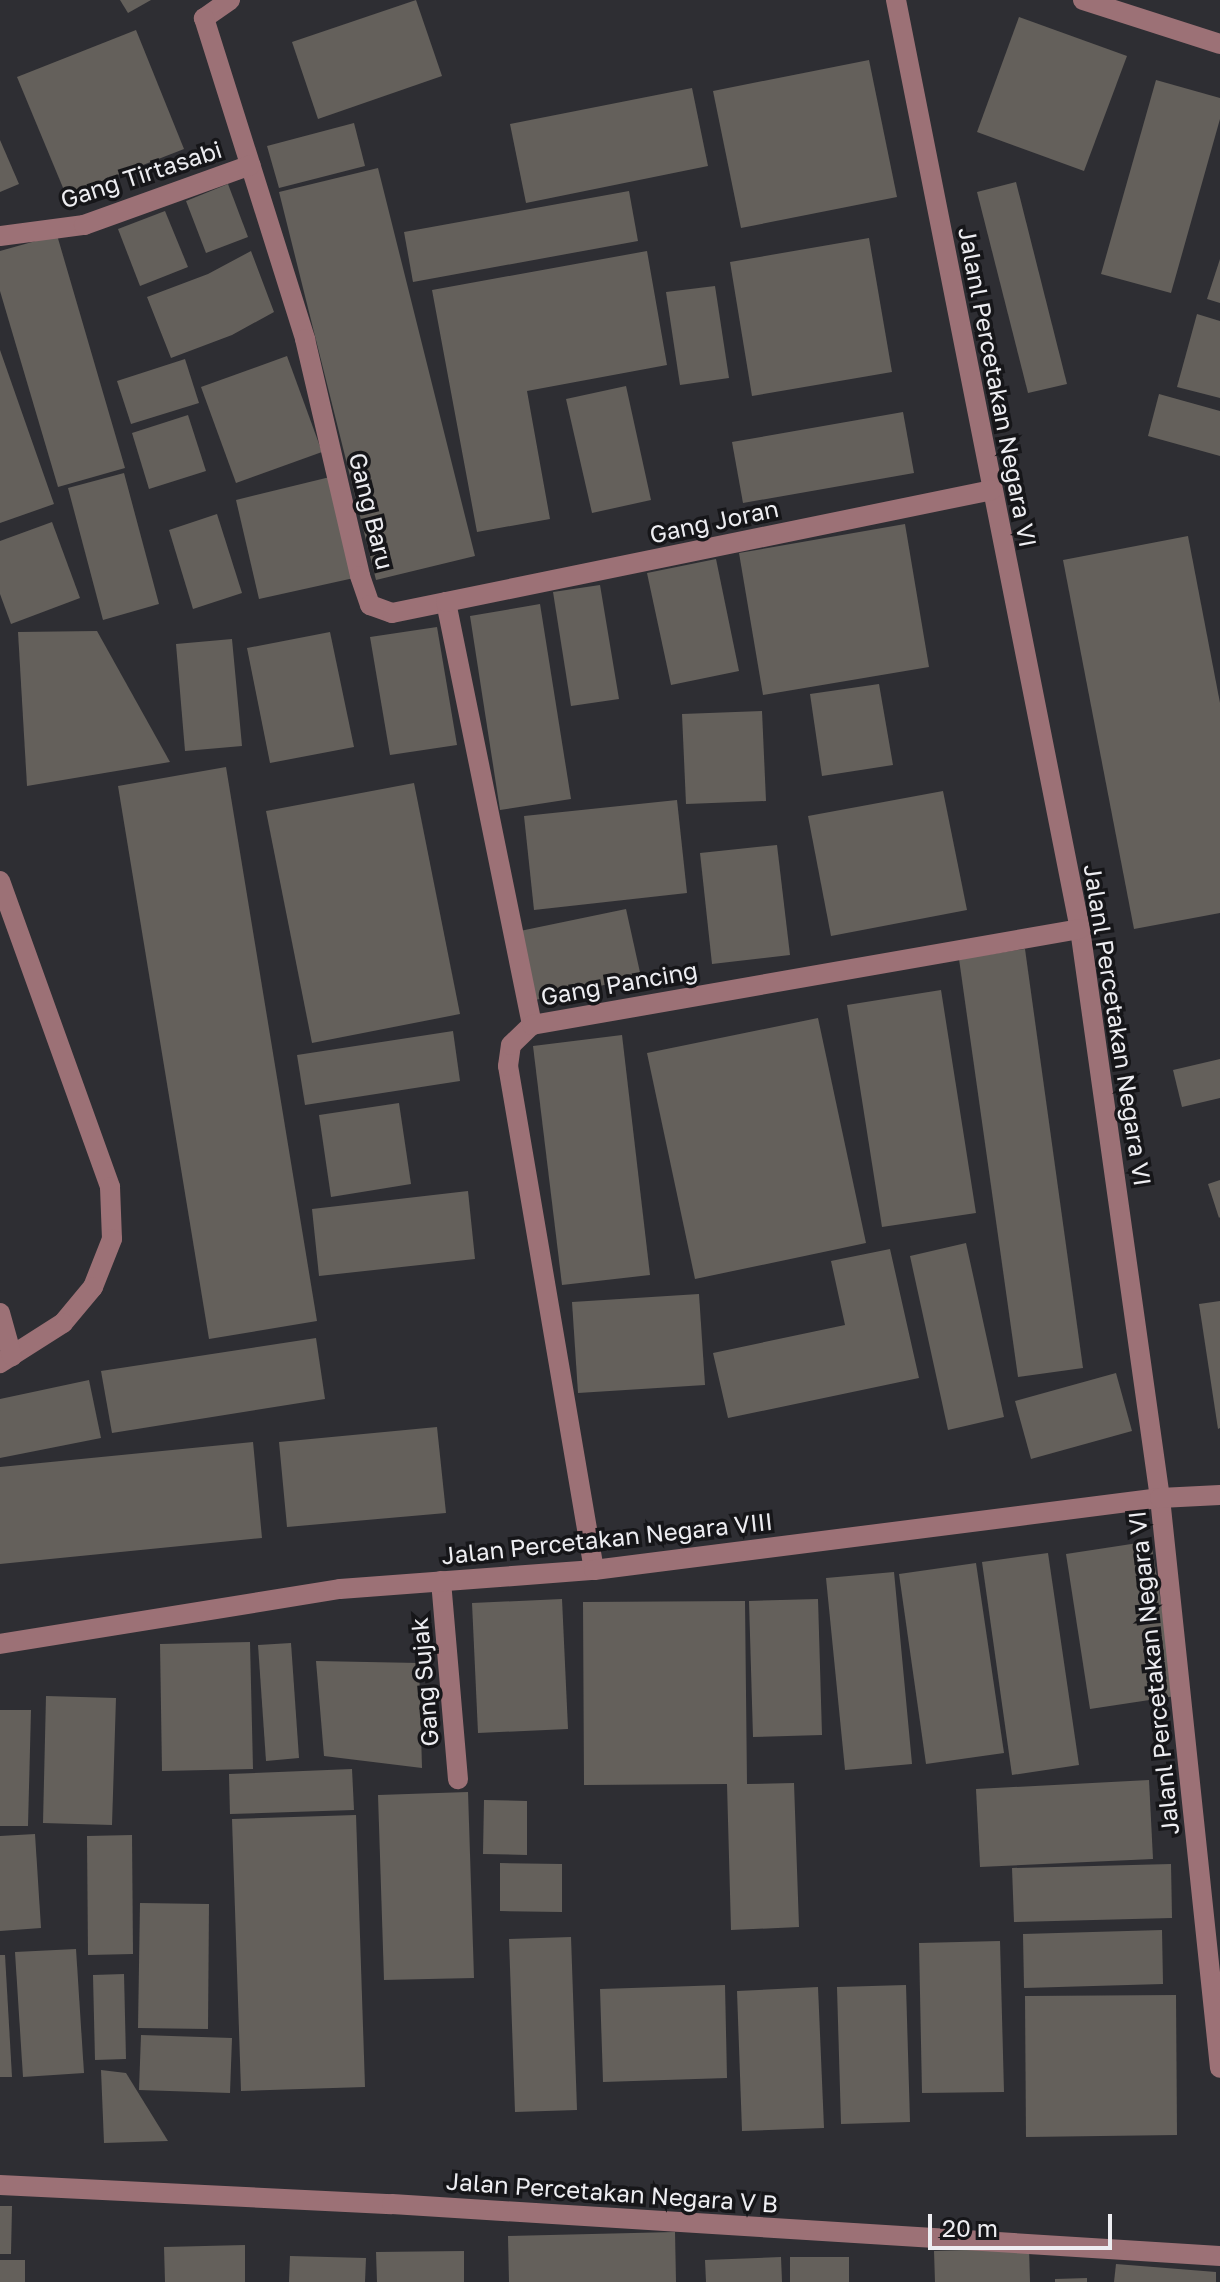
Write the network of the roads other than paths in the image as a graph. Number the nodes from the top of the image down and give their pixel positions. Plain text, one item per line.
1 (230, 0) edge
2 (896, 0) edge
3 (1083, 0) edge
4 (1220, 44) edge
5 (251, 165) junction
6 (0, 236) edge
7 (992, 490) junction
8 (446, 602) junction
9 (0, 881) edge
10 (1080, 929) junction
11 (532, 1025) junction
12 (0, 1313) edge
13 (6, 1360) edge
14 (1220, 1495) edge
15 (1160, 1498) junction
16 (594, 1570) junction
17 (441, 1581) junction
18 (0, 1644) edge
19 (458, 1779) dead end
20 (1220, 2068) edge
21 (0, 2185) edge
22 (1220, 2256) edge

1 - 5 street, Gang Baru
2 - 7 street, Jalanl Percetakan Negara VI
3 - 4 street
5 - 6 street, Gang Tirtasabi
5 - 8 street, Gang Baru
7 - 8 street, Gang Joran
7 - 10 street, Jalanl Percetakan Negara VI
8 - 11 street
9 - 13 street
10 - 11 street, Gang Pancing
10 - 15 street, Jalanl Percetakan Negara VI
11 - 16 street, Gang Pancing
12 - 13 street
14 - 15 street, Jalan Percetakan Negara VIII
15 - 16 street, Jalan Percetakan Negara VIII
15 - 20 street, Jalanl Percetakan Negara VI
16 - 17 street, Jalan Percetakan Negara VIII
17 - 18 street, Jalan Percetakan Negara VIII
17 - 19 street, Gang Sujak
21 - 22 street, Jalan Percetakan Negara V B

